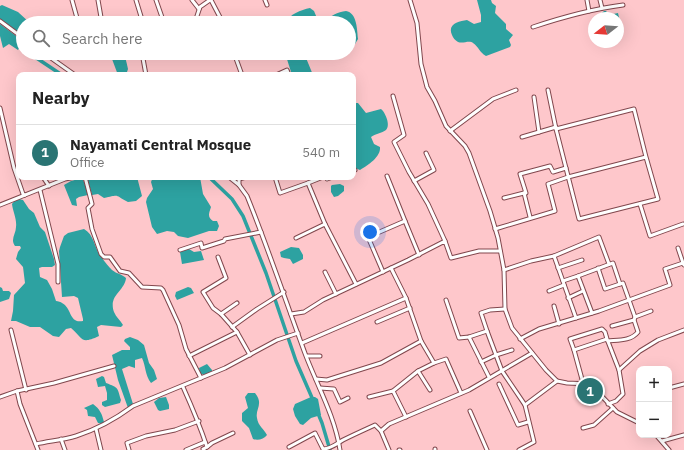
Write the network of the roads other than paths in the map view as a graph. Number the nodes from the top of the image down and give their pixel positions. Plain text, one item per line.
1 (72, 0) edge
2 (98, 0) edge
3 (136, 0) edge
4 (156, 0) edge
5 (192, 0) edge
6 (210, 0) edge
7 (265, 0) edge
8 (410, 0) edge
9 (587, 0) edge
10 (600, 0) edge
11 (267, 5) dead end
12 (623, 5) dead end
13 (602, 8) junction
14 (199, 9) junction
15 (589, 11) junction
16 (76, 16) edge
17 (101, 16) edge
18 (141, 16) edge
19 (162, 16) edge
20 (197, 16) edge
21 (219, 16) edge
22 (0, 22) edge
23 (533, 28) dead end
24 (16, 33) edge
25 (54, 60) edge
26 (143, 60) edge
27 (237, 60) edge
28 (71, 72) edge
29 (145, 72) edge
30 (241, 72) edge
31 (516, 90) dead end
32 (548, 90) dead end
33 (393, 96) dead end
34 (534, 97) dead end
35 (0, 108) edge
36 (556, 128) junction
37 (450, 131) junction
38 (539, 132) junction
39 (522, 137) dead end
40 (426, 153) dead end
41 (646, 157) junction
42 (566, 168) junction
43 (16, 174) edge
44 (387, 176) dead end
45 (568, 177) junction
46 (18, 180) edge
47 (45, 180) edge
48 (63, 180) edge
49 (86, 180) edge
50 (233, 180) edge
51 (239, 180) edge
52 (276, 180) edge
53 (316, 180) edge
54 (414, 181) junction
55 (308, 183) junction
56 (239, 185) junction
57 (49, 186) junction
58 (40, 190) junction
59 (524, 193) junction
60 (25, 195) junction
61 (504, 198) dead end
62 (640, 204) junction
63 (0, 205) edge
64 (530, 218) junction
65 (405, 221) junction
66 (325, 224) junction
67 (683, 224) dead end
68 (495, 229) junction
69 (259, 232) junction
70 (296, 238) dead end
71 (445, 241) junction
72 (678, 248) dead end
73 (180, 250) dead end
74 (500, 250) junction
75 (419, 255) junction
76 (554, 256) junction
77 (218, 257) dead end
78 (582, 260) dead end
79 (609, 264) junction
80 (684, 264) edge
81 (391, 268) junction
82 (558, 268) junction
83 (598, 268) junction
84 (504, 270) junction
85 (325, 272) dead end
86 (383, 272) junction
87 (578, 276) junction
88 (563, 281) junction
89 (58, 282) dead end
90 (356, 284) junction
91 (620, 284) junction
92 (564, 285) junction
93 (549, 290) dead end
94 (583, 292) junction
95 (282, 293) junction
96 (336, 294) junction
97 (406, 298) junction
98 (568, 298) junction
99 (446, 300) dead end
100 (630, 300) junction
101 (237, 303) dead end
102 (554, 306) dead end
103 (410, 308) junction
104 (506, 310) junction
105 (650, 311) dead end
106 (592, 313) junction
107 (221, 314) junction
108 (291, 314) junction
109 (576, 318) junction
110 (634, 318) junction
111 (377, 322) dead end
112 (559, 324) junction
113 (232, 326) junction
114 (612, 326) dead end
115 (11, 330) dead end
116 (684, 330) edge
117 (486, 331) junction
118 (237, 332) junction
119 (298, 333) junction
120 (469, 337) junction
121 (520, 339) junction
122 (607, 340) junction
123 (421, 341) junction
124 (302, 344) junction
125 (512, 350) dead end
126 (574, 350) junction
127 (532, 353) junction
128 (250, 355) junction
129 (496, 355) junction
130 (189, 356) junction
131 (307, 356) junction
132 (320, 356) dead end
133 (481, 362) junction
134 (434, 363) junction
135 (114, 366) dead end
136 (502, 370) junction
137 (619, 370) junction
138 (418, 371) junction
139 (489, 377) junction
140 (201, 378) junction
141 (316, 379) junction
142 (557, 381) junction
143 (583, 383) junction
144 (499, 384) dead end
145 (684, 384) edge
146 (183, 387) junction
147 (672, 387) edge
148 (320, 388) junction
149 (26, 390) junction
150 (430, 390) dead end
151 (17, 391) junction
152 (393, 391) junction
153 (462, 393) junction
154 (0, 397) edge
155 (369, 397) dead end
156 (348, 398) dead end
157 (608, 404) junction
158 (525, 405) junction
159 (613, 408) junction
160 (470, 411) dead end
161 (406, 417) junction
162 (198, 421) junction
163 (528, 422) junction
164 (636, 423) edge
165 (583, 428) dead end
166 (96, 429) junction
167 (381, 431) junction
168 (233, 433) dead end
169 (684, 435) edge
170 (659, 438) edge
171 (61, 439) junction
172 (662, 441) junction
173 (205, 442) junction
174 (339, 443) junction
175 (36, 444) junction
176 (207, 447) junction
177 (289, 447) dead end
178 (38, 450) edge
179 (65, 450) edge
180 (102, 450) edge
181 (129, 450) edge
182 (186, 450) edge
183 (204, 450) edge
184 (323, 450) edge
185 (340, 450) edge
186 (389, 450) edge
187 (487, 450) edge
188 (519, 450) edge
189 (669, 450) edge

1 - 16 street
2 - 17 street
3 - 18 street
4 - 19 street
5 - 14 street
6 - 14 street
6 - 21 street
7 - 11 street
8 - 37 street
9 - 15 street
10 - 13 street
12 - 13 street
13 - 15 street
14 - 20 street
15 - 23 street
22 - 24 street
25 - 28 street
26 - 29 street
27 - 30 street
31 - 37 street
32 - 36 street
33 - 54 street
34 - 38 street
35 - 43 street
36 - 38 street
36 - 41 street
36 - 42 street
37 - 68 street
38 - 39 street
40 - 54 street
41 - 45 street
41 - 62 street
42 - 45 street
42 - 59 street
44 - 65 street
45 - 62 street
45 - 64 street
46 - 60 street
47 - 57 street
48 - 57 street
49 - 130 street
50 - 56 street
51 - 56 street
52 - 55 street
53 - 55 street
54 - 71 street
55 - 66 street
56 - 69 street
57 - 58 street
58 - 60 street
58 - 89 street
59 - 61 street
59 - 64 street
60 - 63 street
62 - 67 street
64 - 68 street
65 - 75 street
65 - 86 street
66 - 70 street
66 - 90 street
68 - 74 street
69 - 73 street
69 - 95 street
71 - 74 street
71 - 75 street
72 - 80 street
74 - 84 street
75 - 81 street
76 - 79 street
76 - 82 street
76 - 84 street
77 - 107 street
78 - 82 street
79 - 83 street
79 - 91 street
80 - 100 street
81 - 86 street
81 - 97 street
82 - 88 street
83 - 87 street
83 - 91 street
84 - 104 street
85 - 96 street
86 - 90 street
87 - 88 street
87 - 94 street
88 - 92 street
90 - 96 street
91 - 100 street
92 - 93 street
92 - 98 street
94 - 98 street
94 - 106 street
95 - 108 street
95 - 113 street
96 - 108 street
97 - 103 street
97 - 124 street
98 - 109 street
99 - 120 street
100 - 106 street
100 - 110 street
101 - 107 street
102 - 112 street
103 - 111 street
103 - 123 street
104 - 117 street
104 - 121 street
105 - 110 street
106 - 109 street
107 - 113 street
108 - 119 street
109 - 112 street
110 - 114 street
110 - 122 street
112 - 121 street
113 - 118 street
115 - 149 street
116 - 137 street
117 - 120 street
117 - 129 street
118 - 128 street
118 - 130 street
119 - 124 street
119 - 128 street
120 - 133 street
121 - 127 street
122 - 126 street
122 - 126 street
122 - 137 street
123 - 134 street
123 - 141 street
124 - 131 street
125 - 129 street
126 - 143 street
127 - 136 street
127 - 142 street
128 - 140 street
129 - 133 street
129 - 136 street
130 - 140 street
131 - 132 street
131 - 141 street
133 - 139 street
134 - 138 street
134 - 153 street
135 - 149 street
136 - 139 street
136 - 158 street
137 - 157 street
138 - 150 street
138 - 152 street
139 - 153 street
140 - 146 street
141 - 148 street
142 - 143 street
142 - 158 street
143 - 157 street
144 - 163 street
145 - 147 street
146 - 162 street
146 - 166 street
148 - 156 street
148 - 174 street
149 - 151 street
151 - 154 street
151 - 175 street
152 - 155 street
152 - 161 street
153 - 161 street
157 - 159 street
158 - 163 street
159 - 164 street
159 - 165 street
160 - 187 street
161 - 167 street
162 - 173 street
162 - 181 street
163 - 188 street
166 - 171 street
166 - 180 street
167 - 174 street
167 - 186 street
168 - 176 street
169 - 172 street
170 - 172 street
171 - 175 street
171 - 179 street
172 - 189 street
173 - 176 street
173 - 182 street
174 - 184 street
174 - 185 street
175 - 178 street
176 - 183 street
177 - 184 street

